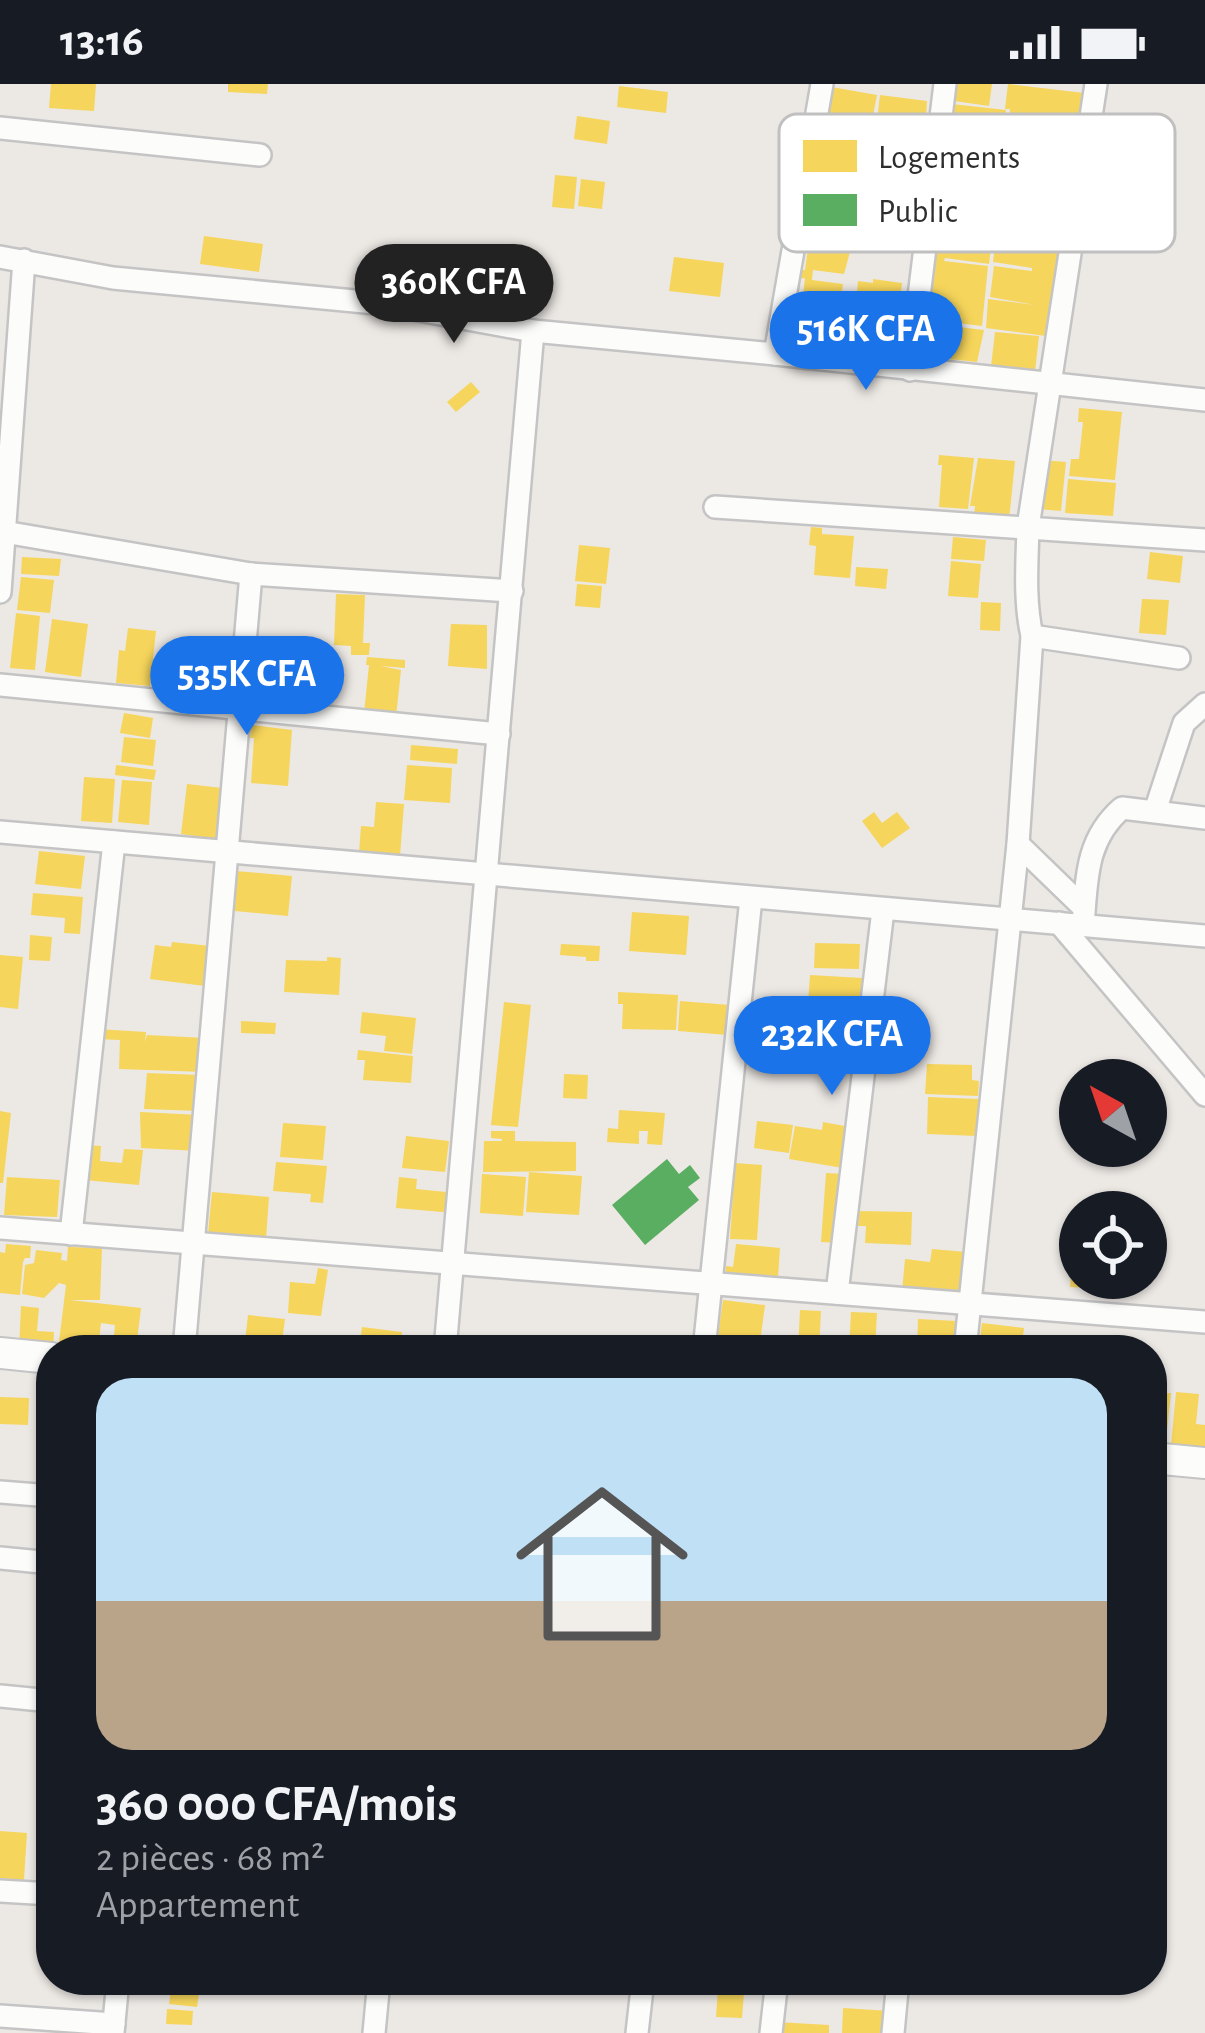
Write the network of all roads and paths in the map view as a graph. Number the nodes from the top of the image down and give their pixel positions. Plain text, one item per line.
1 (822, 84) edge
2 (945, 84) edge
3 (1096, 84) edge
4 (817, 114) edge
5 (941, 114) edge
6 (1091, 114) edge
7 (0, 128) edge
8 (260, 155) dead end
9 (793, 252) edge
10 (924, 252) edge
11 (1070, 252) edge
12 (0, 257) edge
13 (24, 260) junction
14 (532, 332) junction
15 (776, 354) junction
16 (910, 370) junction
17 (1049, 384) junction
18 (1205, 400) edge
19 (715, 507) dead end
20 (1028, 527) junction
21 (4, 532) junction
22 (1205, 540) edge
23 (251, 574) junction
24 (512, 591) junction
25 (0, 592) edge
26 (1032, 636) junction
27 (1179, 658) dead end
28 (0, 685) edge
29 (1205, 704) edge
30 (239, 709) junction
31 (499, 734) junction
32 (1155, 811) junction
33 (1205, 818) edge
34 (0, 832) edge
35 (114, 842) junction
36 (1018, 844) junction
37 (227, 852) junction
38 (487, 874) junction
39 (751, 898) junction
40 (883, 910) junction
41 (1083, 916) junction
42 (1010, 921) junction
43 (1059, 923) junction
44 (1205, 936) edge
45 (1205, 1095) edge
46 (0, 1228) edge
47 (71, 1234) junction
48 (193, 1244) junction
49 (453, 1264) junction
50 (711, 1284) junction
51 (836, 1294) junction
52 (970, 1304) junction
53 (1205, 1322) edge
54 (185, 1335) edge
55 (446, 1335) edge
56 (706, 1335) edge
57 (967, 1335) edge
58 (0, 1353) edge
59 (36, 1357) edge
60 (1167, 1459) edge
61 (1205, 1462) edge
62 (0, 1492) edge
63 (36, 1495) edge
64 (0, 1558) edge
65 (36, 1562) edge
66 (0, 1696) edge
67 (36, 1700) edge
68 (0, 1891) edge
69 (36, 1893) edge
70 (117, 1995) edge
71 (378, 1995) edge
72 (641, 1995) edge
73 (776, 1995) edge
74 (897, 1995) edge
75 (0, 2015) edge
76 (114, 2029) edge
77 (374, 2033) edge
78 (637, 2033) edge
79 (772, 2033) edge
80 (893, 2033) edge

1 - 4 street
2 - 5 street
3 - 6 street
7 - 8 street
9 - 15 street
10 - 16 street
11 - 17 street
12 - 13 street
13 - 14 street
13 - 21 street
14 - 15 street
14 - 24 street
15 - 16 street
16 - 17 street
17 - 18 street
17 - 20 street
19 - 20 street
20 - 22 street
20 - 26 street
21 - 23 street
21 - 25 street
23 - 24 street
23 - 30 street
24 - 31 street
26 - 27 street
26 - 36 street
28 - 30 street
29 - 32 street
30 - 31 street
30 - 37 street
31 - 38 street
32 - 33 street
32 - 41 street
34 - 35 street
35 - 37 street
35 - 47 street
36 - 41 street
36 - 42 street
37 - 38 street
37 - 48 street
38 - 39 street
38 - 49 street
39 - 40 street
39 - 50 street
40 - 42 street
40 - 51 street
41 - 43 street
41 - 44 street
42 - 43 street
42 - 52 street
43 - 45 street
46 - 47 street
47 - 48 street
48 - 49 street
48 - 54 street
49 - 50 street
49 - 55 street
50 - 51 street
50 - 56 street
51 - 52 street
52 - 53 street
52 - 57 street
58 - 59 street
60 - 61 street
62 - 63 street
64 - 65 street
66 - 67 street
68 - 69 street
70 - 76 street
71 - 77 street
72 - 78 street
73 - 79 street
74 - 80 street
75 - 76 street

